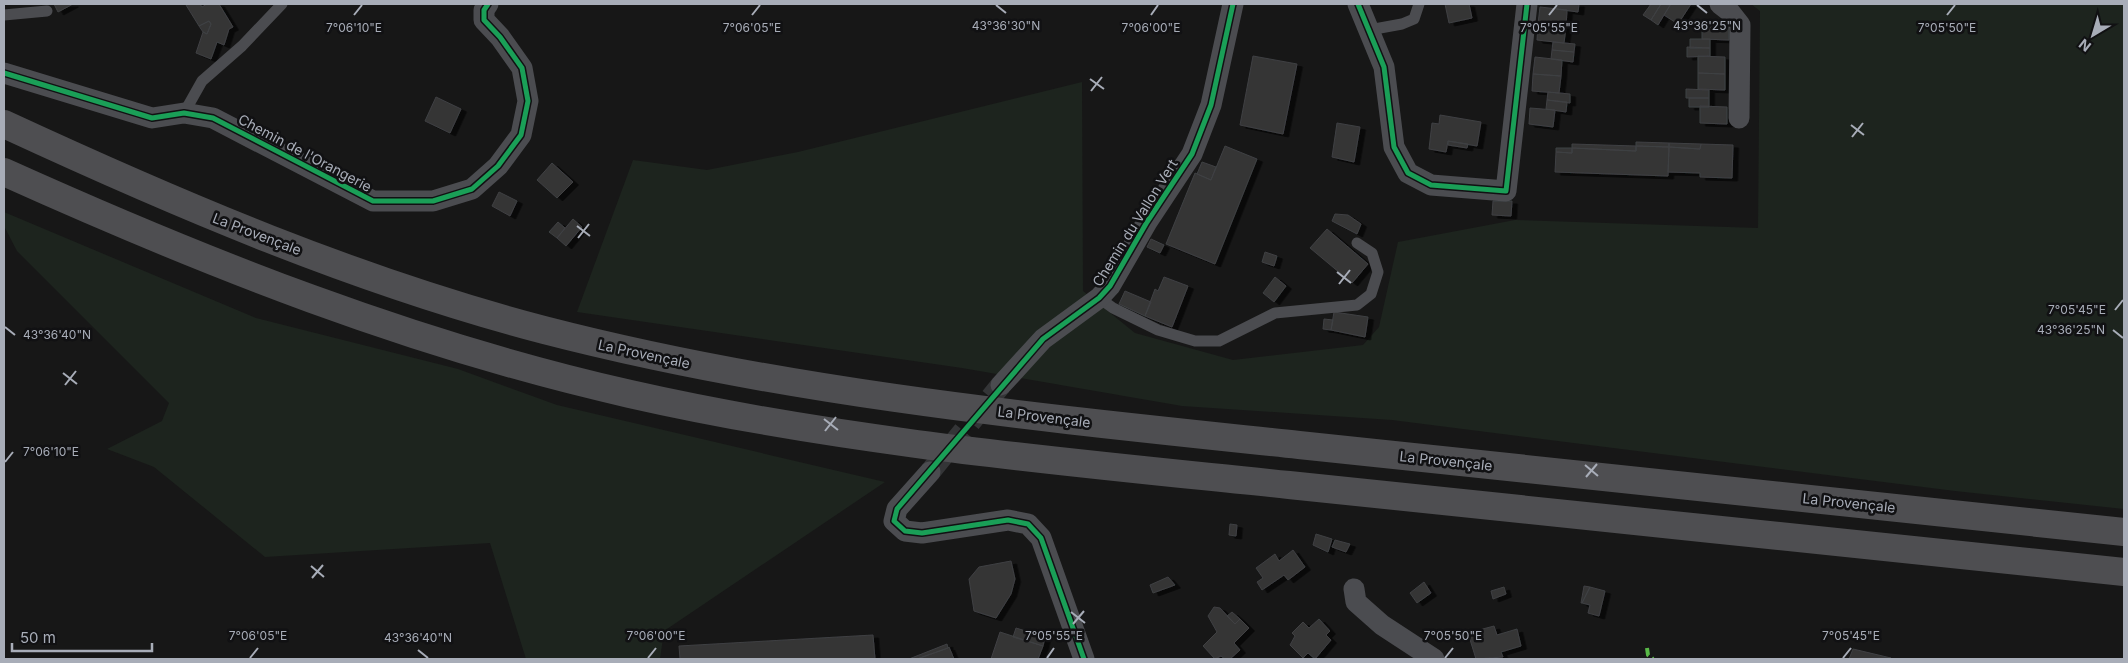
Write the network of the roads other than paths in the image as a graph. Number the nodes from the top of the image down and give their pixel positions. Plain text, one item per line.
1 (282, 4) edge
2 (488, 4) edge
3 (1233, 4) edge
4 (1358, 4) edge
5 (1419, 4) edge
6 (1527, 4) edge
7 (1720, 4) edge
8 (47, 11) dead end
9 (4, 16) edge
10 (1368, 30) junction
11 (4, 74) edge
12 (184, 113) junction
13 (1739, 118) dead end
14 (4, 124) edge
15 (4, 172) edge
16 (1356, 243) dead end
17 (1099, 298) junction
18 (1001, 385) tunnel mouth
19 (930, 472) tunnel mouth
20 (2124, 532) edge
21 (2124, 572) edge
22 (1354, 589) dead end
23 (1084, 659) edge
24 (1434, 659) edge

1 - 12 lane
2 - 12 street, Chemin de l'Orangerie
3 - 17 street, Chemin du Vallon Vert
4 - 10 street
5 - 10 lane
6 - 10 street
7 - 13 street
8 - 9 lane
11 - 12 street, Chemin de l'Orangerie
14 - 20 highway, La Provençale
15 - 21 highway
16 - 17 lane
17 - 18 street, Chemin du Vallon Vert
19 - 23 street
22 - 24 street

